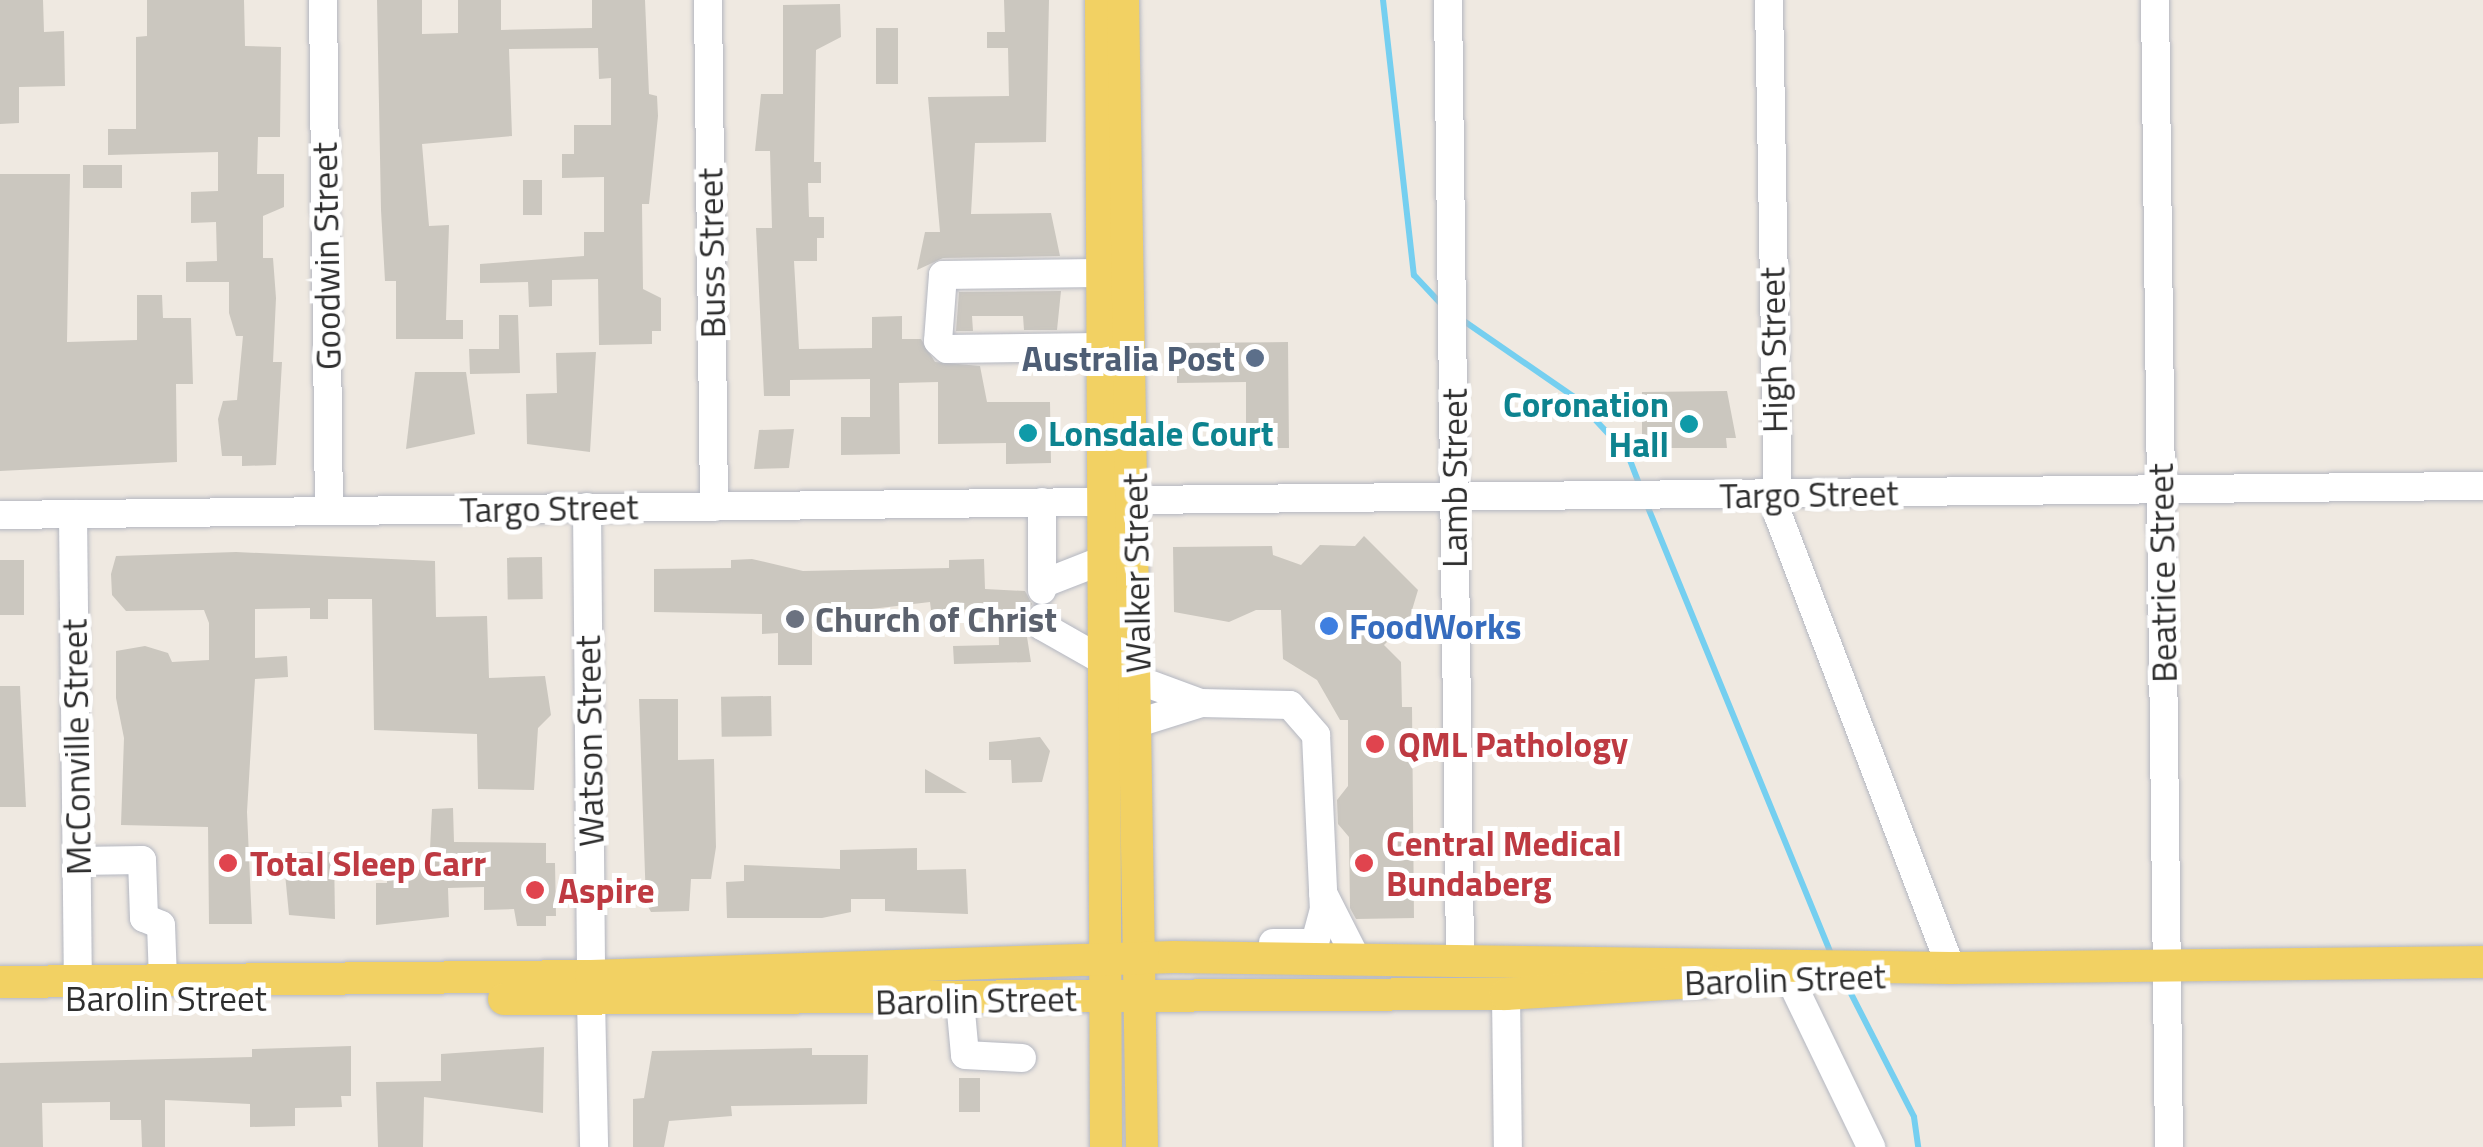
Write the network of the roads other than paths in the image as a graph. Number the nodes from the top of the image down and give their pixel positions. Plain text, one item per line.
1 (323, 0) edge
2 (708, 0) edge
3 (1101, 0) edge
4 (1124, 0) edge
5 (1448, 0) edge
6 (1769, 0) edge
7 (2155, 0) edge
8 (1097, 273) junction
9 (1134, 345) junction
10 (1098, 347) junction
11 (2483, 486) edge
12 (2161, 492) junction
13 (1775, 494) junction
14 (1454, 498) junction
15 (1136, 500) junction
16 (1042, 502) junction
17 (1097, 502) junction
18 (587, 507) junction
19 (714, 507) junction
20 (328, 511) junction
21 (0, 514) edge
22 (73, 514) junction
23 (1098, 562) junction
24 (1042, 597) junction
25 (1100, 668) junction
26 (1138, 680) junction
27 (1200, 702) junction
28 (1138, 723) junction
29 (77, 862) junction
30 (1324, 893) junction
31 (1355, 956) junction
32 (1460, 956) junction
33 (1140, 958) junction
34 (1229, 958) junction
35 (1104, 960) junction
36 (2483, 962) edge
37 (2166, 965) junction
38 (1951, 968) junction
39 (1808, 973) junction
40 (163, 980) junction
41 (78, 981) junction
42 (0, 982) edge
43 (1622, 985) junction
44 (591, 988) junction
45 (1506, 994) junction
46 (1140, 996) junction
47 (1104, 998) junction
48 (0, 1000) edge
49 (960, 1001) junction
50 (1022, 1058) dead end
51 (594, 1147) edge
52 (1106, 1147) edge
53 (1142, 1147) edge
54 (1508, 1147) edge
55 (1871, 1147) edge
56 (2169, 1147) edge

1 - 20 street, Goodwin Street
2 - 19 street, Buss Street
3 - 8 main road, Walker Street
4 - 9 main road, Walker Street
5 - 14 street, Lamb Street
6 - 13 street, High Street
7 - 12 street, Beatrice Street
8 - 10 main road, Walker Street
8 - 10 street
9 - 15 main road, Walker Street
9 - 17 main road
10 - 17 main road, Walker Street
11 - 12 street, Targo Street
12 - 13 street, Targo Street
12 - 37 street, Beatrice Street
13 - 14 street, Targo Street
13 - 38 street, High Street
14 - 15 street, Targo Street
14 - 32 street, Lamb Street
15 - 25 main road
15 - 26 main road, Walker Street
16 - 17 street, Targo Street
16 - 19 street, Targo Street
16 - 24 street
17 - 23 main road, Walker Street
18 - 19 street, Targo Street
18 - 20 street, Targo Street
18 - 44 street, Watson Street
20 - 22 street, Targo Street
21 - 22 street, Targo Street
22 - 29 street, McConville Street
23 - 24 street
23 - 25 main road, Walker Street
24 - 25 street
25 - 35 main road, Walker Street
26 - 27 street
26 - 28 main road, Walker Street
27 - 28 street
27 - 30 street
28 - 33 main road, Walker Street
29 - 40 street
29 - 41 street, McConville Street
30 - 31 street
30 - 34 street
31 - 32 main road, Barolin Street
31 - 34 main road, Barolin Street
32 - 39 main road, Barolin Street
32 - 43 main road
33 - 34 main road, Barolin Street
33 - 35 main road, Barolin Street
33 - 46 main road, Walker Street
35 - 44 main road, Barolin Street
35 - 47 main road, Walker Street
36 - 37 main road, Barolin Street
37 - 38 main road, Barolin Street
37 - 56 street, Beatrice Street
38 - 39 main road, Barolin Street
39 - 43 main road, Barolin Street
39 - 55 street
40 - 41 main road, Barolin Street
40 - 44 main road, Barolin Street
41 - 42 main road, Barolin Street
43 - 45 main road, Barolin Street
44 - 48 main road, Barolin Street
44 - 49 main road, Barolin Street
44 - 51 street, Watson Street
45 - 46 main road, Barolin Street
45 - 54 street
46 - 47 main road, Barolin Street
46 - 53 main road, Walker Street
47 - 49 main road, Barolin Street
47 - 52 main road, Walker Street
49 - 50 street

